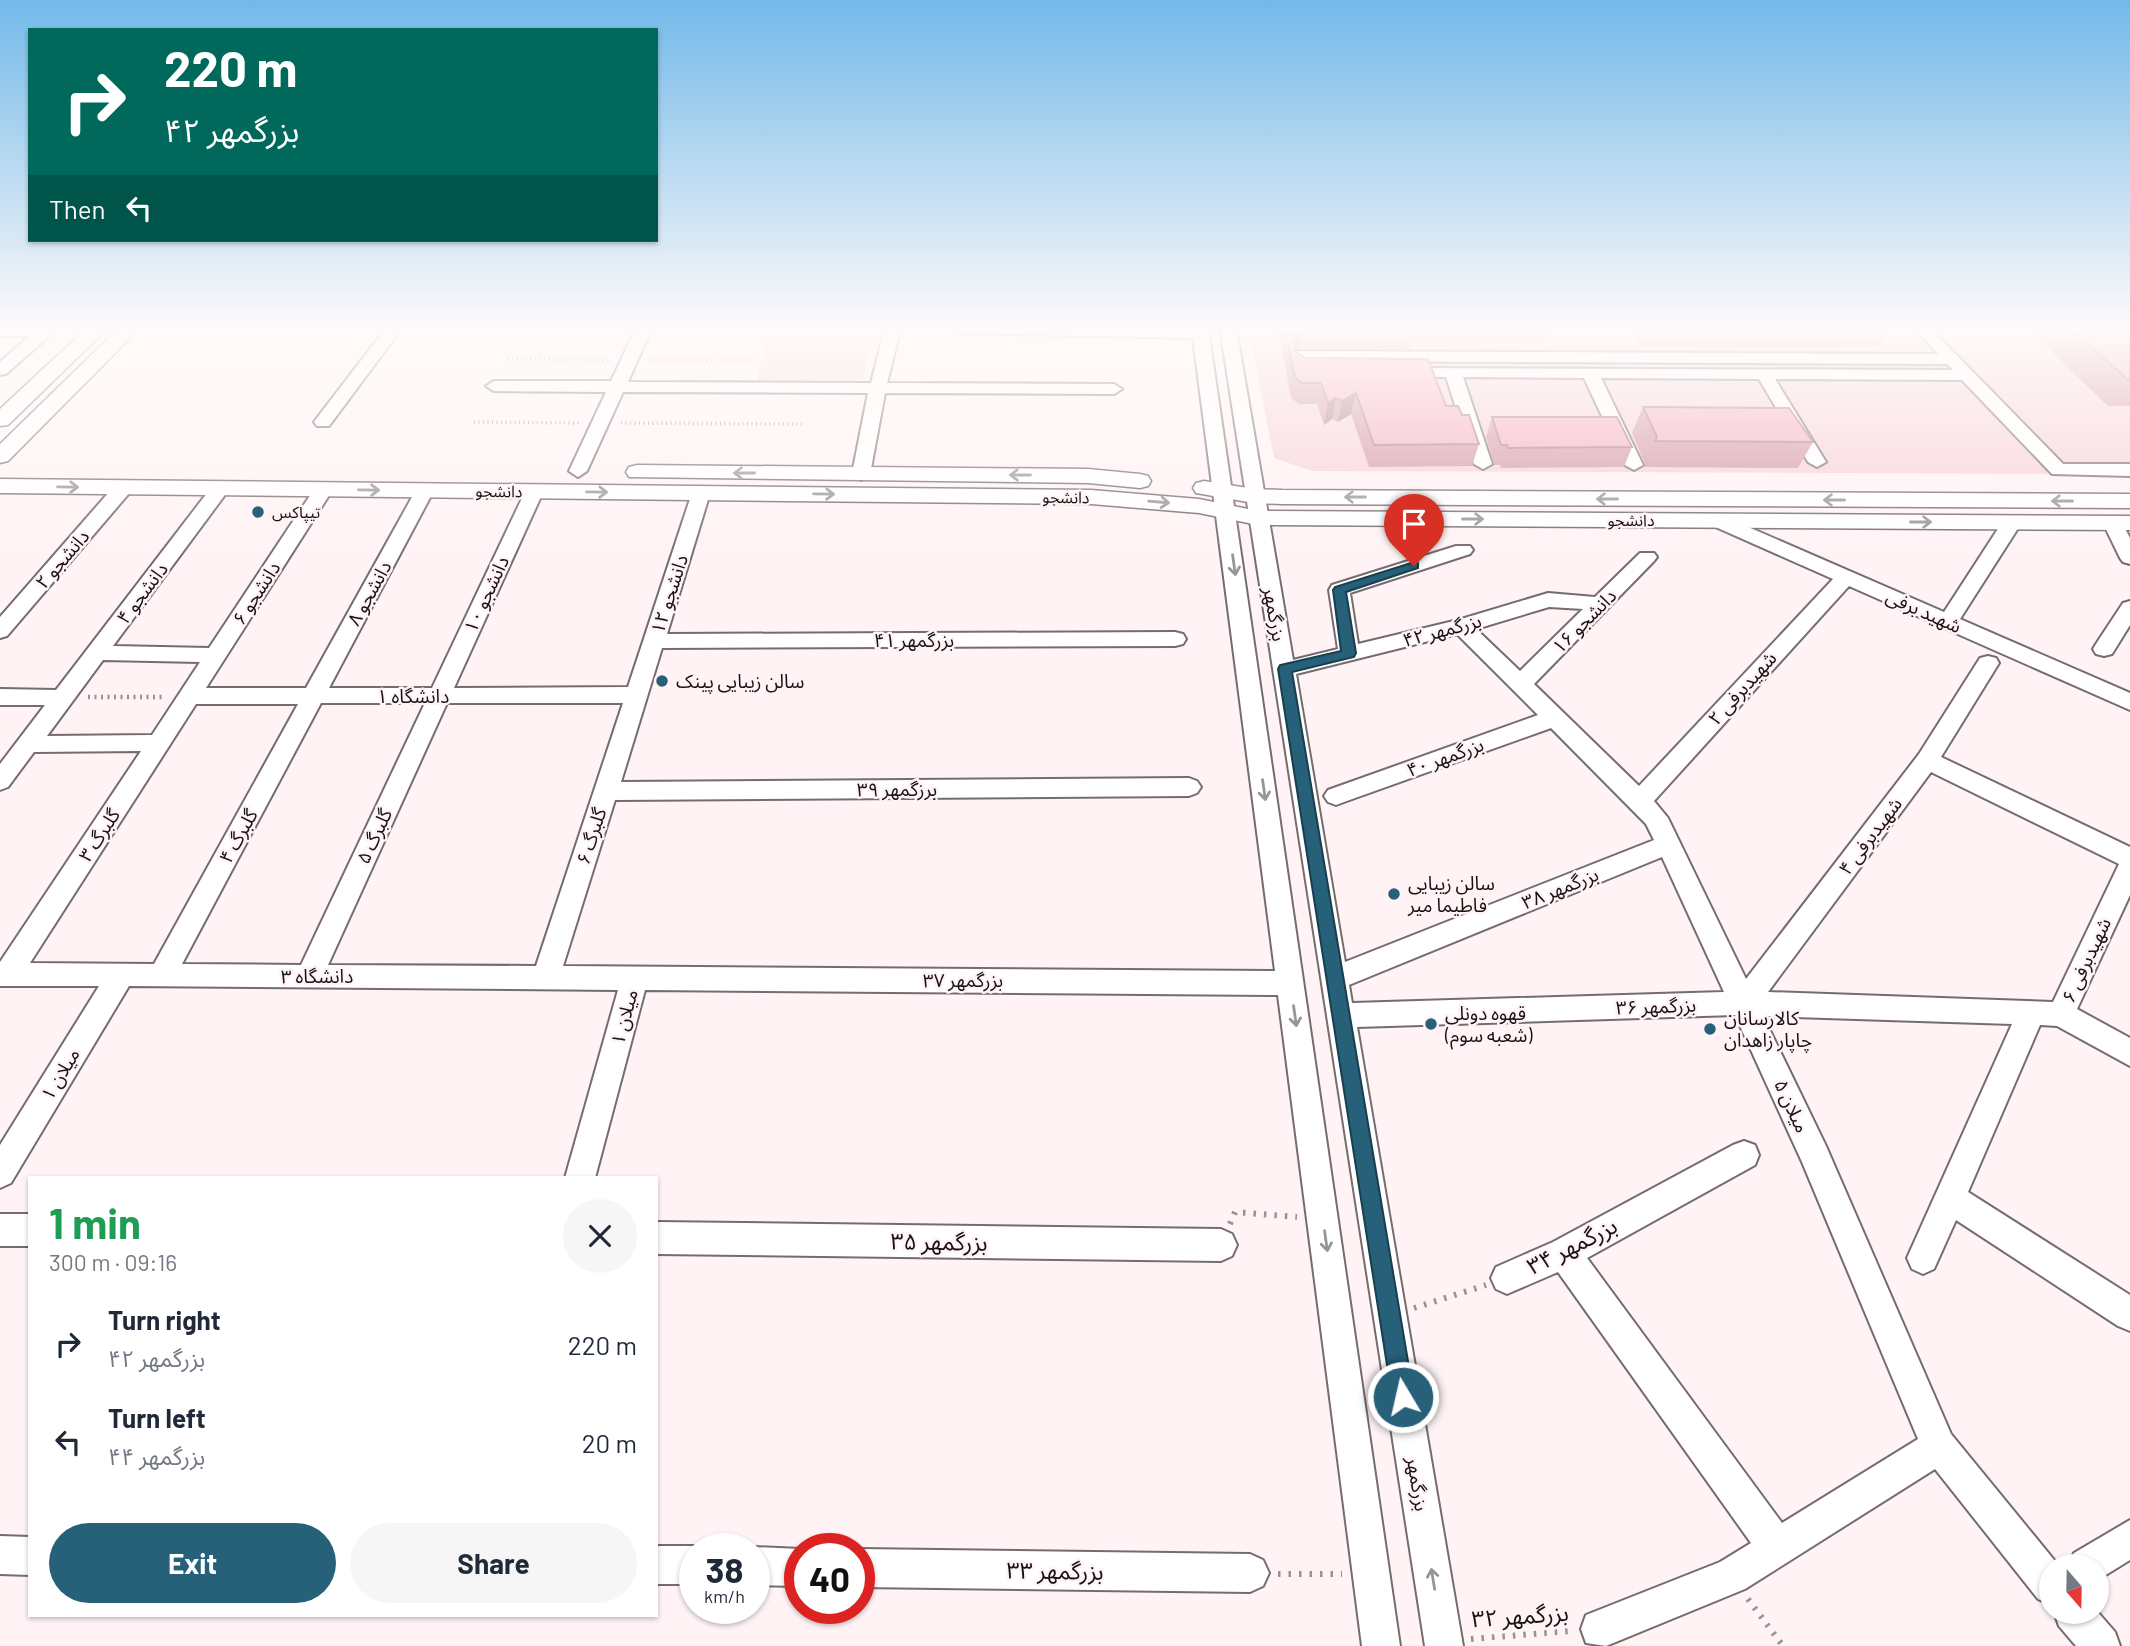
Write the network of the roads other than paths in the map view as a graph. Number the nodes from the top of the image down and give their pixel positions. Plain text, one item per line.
1 (16, 405) edge
2 (52, 405) edge
3 (336, 405) edge
4 (609, 405) edge
5 (875, 405) edge
6 (1211, 405) edge
7 (1240, 405) edge
8 (1463, 405) edge
9 (1605, 405) edge
10 (1783, 405) edge
11 (1997, 405) edge
12 (0, 420) edge
13 (323, 422) dead end
14 (0, 456) edge
15 (1817, 462) dead end
16 (1483, 464) dead end
17 (1634, 465) edge
18 (0, 466) edge
19 (2130, 470) edge
20 (578, 471) junction
21 (861, 474) junction
22 (17, 480) edge
23 (124, 487) junction
24 (221, 488) junction
25 (324, 489) junction
26 (425, 490) junction
27 (534, 492) junction
28 (701, 493) junction
29 (1226, 501) junction
30 (2130, 501) edge
31 (1256, 507) junction
32 (1718, 521) junction
33 (2012, 522) junction
34 (2122, 523) edge
35 (1464, 550) dead end
36 (1647, 557) dead end
37 (2130, 558) edge
38 (1846, 577) junction
39 (1600, 604) junction
40 (2130, 608) edge
41 (1948, 622) junction
42 (1461, 626) junction
43 (0, 631) edge
44 (1175, 639) dead end
45 (654, 641) junction
46 (2104, 649) dead end
47 (97, 653) junction
48 (1349, 653) junction
49 (216, 655) junction
50 (1988, 663) dead end
51 (1285, 669) junction
52 (1520, 685) junction
53 (636, 695) junction
54 (189, 696) junction
55 (314, 696) junction
56 (439, 696) junction
57 (0, 697) edge
58 (63, 698) junction
59 (2130, 702) edge
60 (1555, 718) junction
61 (158, 743) junction
62 (29, 744) junction
63 (1927, 760) junction
64 (0, 781) edge
65 (1189, 787) dead end
66 (606, 791) junction
67 (1336, 796) dead end
68 (1640, 800) junction
69 (1669, 844) junction
70 (2130, 858) edge
71 (2130, 868) edge
72 (4, 974) edge
73 (121, 975) junction
74 (162, 975) junction
75 (309, 976) junction
76 (546, 978) junction
77 (635, 978) junction
78 (1334, 979) junction
79 (1290, 983) junction
80 (1744, 1003) junction
81 (2046, 1014) junction
82 (1340, 1015) junction
83 (2130, 1053) edge
84 (1744, 1155) dead end
85 (0, 1173) edge
86 (581, 1176) edge
87 (1950, 1198) junction
88 (0, 1230) edge
89 (28, 1230) edge
90 (658, 1238) edge
91 (1221, 1245) road end
92 (1564, 1253) junction
93 (1923, 1258) dead end
94 (1507, 1278) road end
95 (2130, 1314) edge
96 (1938, 1446) junction
97 (2130, 1538) edge
98 (1777, 1548) junction
99 (2105, 1554) edge
100 (0, 1555) edge
101 (28, 1556) edge
102 (658, 1564) edge
103 (679, 1565) edge
104 (875, 1568) edge
105 (2039, 1571) edge
106 (1250, 1573) road end
107 (2083, 1624) edge
108 (1600, 1629) road end
109 (1444, 1643) edge
110 (1381, 1646) edge
111 (2101, 1646) edge

1 - 12 main road
2 - 14 main road
3 - 13 street
4 - 20 street
5 - 21 street
6 - 29 street, بزرگمهر
7 - 31 street, بزرگمهر
8 - 16 street
9 - 17 street
10 - 15 street
11 - 19 street
18 - 22 main road, دانشجو
21 -> 20 main road, دانشجو
20 - 22 main road, دانشجو
29 -> 21 main road, دانشجو
22 -> 23 main road, دانشجو
23 - 24 main road, دانشجو
23 - 43 street, دانشجو ۲
24 - 25 main road, دانشجو
24 - 47 street, دانشجو ۴
25 -> 26 main road, دانشجو
25 - 49 street, دانشجو ۶
26 - 27 main road, دانشجو
26 - 55 street, دانشجو ۸
27 -> 28 main road, دانشجو
27 - 56 street, دانشجو ۱۰
28 -> 29 main road, دانشجو
28 - 45 street, دانشجو ۱۲
29 - 31 main road, دانشجو
29 -> 79 street, بزرگمهر
30 -> 31 main road, دانشجو
31 -> 32 main road, دانشجو
31 - 51 street, بزرگمهر
32 -> 33 main road, دانشجو
32 - 38 street, شهید برفی
33 - 34 main road, دانشجو
33 - 41 street
34 - 37 street
35 - 48 street
36 - 39 street, دانشجو ۱۶
38 - 41 street, شهید برفی
38 - 68 street, شهیدبرفی ۲
39 - 42 street, بزرگمهر ۴۲
39 - 52 street, دانشجو ۱۶
40 - 46 street
41 - 59 street, شهید برفی
42 - 48 street, بزرگمهر ۴۲
42 - 52 street, میلان ۵
44 - 45 street, بزرگمهر ۴۱
45 - 53 street, دانشجو ۱۲
47 - 49 street
47 - 58 street, دانشجو ۴
48 - 51 street, بزرگمهر ۴۲
49 - 54 street, دانشجو ۶
50 - 63 street, شهیدبرفی ۴
51 - 78 street, بزرگمهر
52 - 60 street, میلان ۵
53 - 56 street, دانشگاه ۱
53 - 66 street, گلبرگ ۶
54 - 55 street, دانشگاه ۱
54 - 61 street, گلبرگ ۳
55 - 56 street, دانشگاه ۱
55 - 74 street, گلبرگ ۴
56 - 75 street, گلبرگ ۵
57 - 58 street
58 - 62 street, دانشجو ۴
60 - 67 street, بزرگمهر ۴۰
60 - 68 street, میلان ۵
61 - 62 street
61 - 72 street, گلبرگ ۳
62 - 64 street, دانشجو ۴
63 - 70 street
63 - 80 street, شهیدبرفی ۴
65 - 66 street, برزگمهر ۳۹
66 - 76 street, گلبرگ ۶
68 - 69 street, میلان ۵
69 - 78 street, بزرگمهر ۳۸
69 - 80 street, میلان ۵
71 - 81 street, شهیدبرفی ۶
72 - 73 street, دانشگاه ۳
73 - 74 street, دانشگاه ۳
73 - 85 street, میلان ۱
74 - 75 street, دانشگاه ۳
75 - 76 street, دانشگاه ۳
76 - 77 street, دانشگاه ۳
77 - 79 street, بزرگمهر ۳۷
77 - 86 street, میلان ۱
78 - 82 street, بزرگمهر
79 -> 110 street, بزرگمهر
80 - 81 street, بزرگمهر ۳۶
80 - 82 street, بزرگمهر ۳۶
80 - 96 street, میلان ۵
81 - 83 street, بزرگمهر ۳۶
81 - 87 street, شهیدبرفی ۶
109 -> 82 street, بزرگمهر
84 - 92 street, بزرگمهر ۳۴
87 - 93 street, شهیدبرفی ۶
87 - 95 street
88 - 89 street
90 - 91 street, بزرگمهر ۳۵
92 - 94 street, بزرگمهر ۳۴
92 - 98 street
96 - 98 street
96 - 105 street, میلان ۵
97 - 99 street
98 - 108 street
100 - 101 street
102 - 103 street
104 - 106 street, بزرگمهر ۳۳
107 - 111 street

